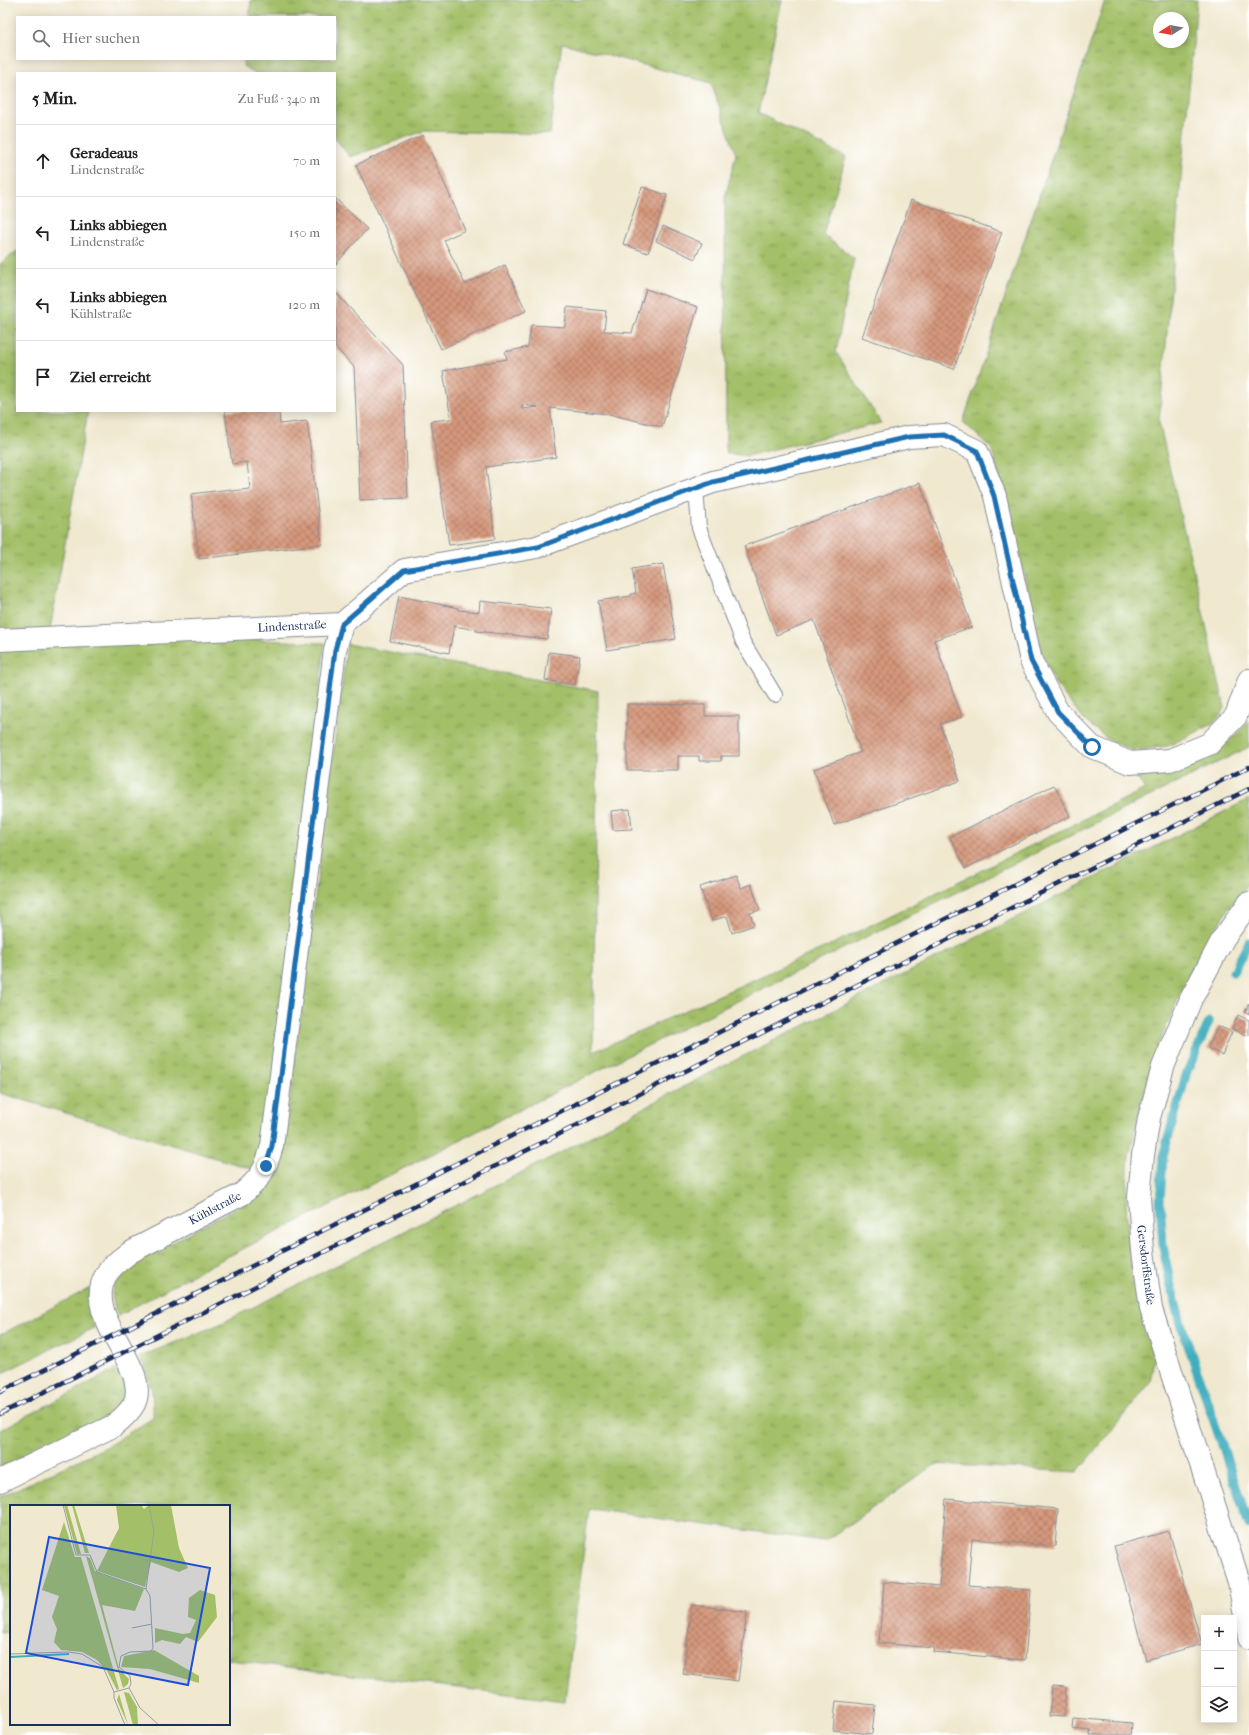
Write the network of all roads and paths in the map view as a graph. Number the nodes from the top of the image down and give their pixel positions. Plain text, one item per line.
1 (696, 488) junction
2 (342, 624) junction
3 (0, 640) edge
4 (1249, 680) edge
5 (775, 695) dead end
6 (1249, 903) edge
7 (0, 1481) edge
8 (1249, 1638) edge

1 - 2 street, Lindenstraße
1 - 4 street, Lindenstraße
1 - 5 lane
2 - 3 street, Lindenstraße
2 - 7 street, Kühlstraße
6 - 8 street, Gersdorffstraße

